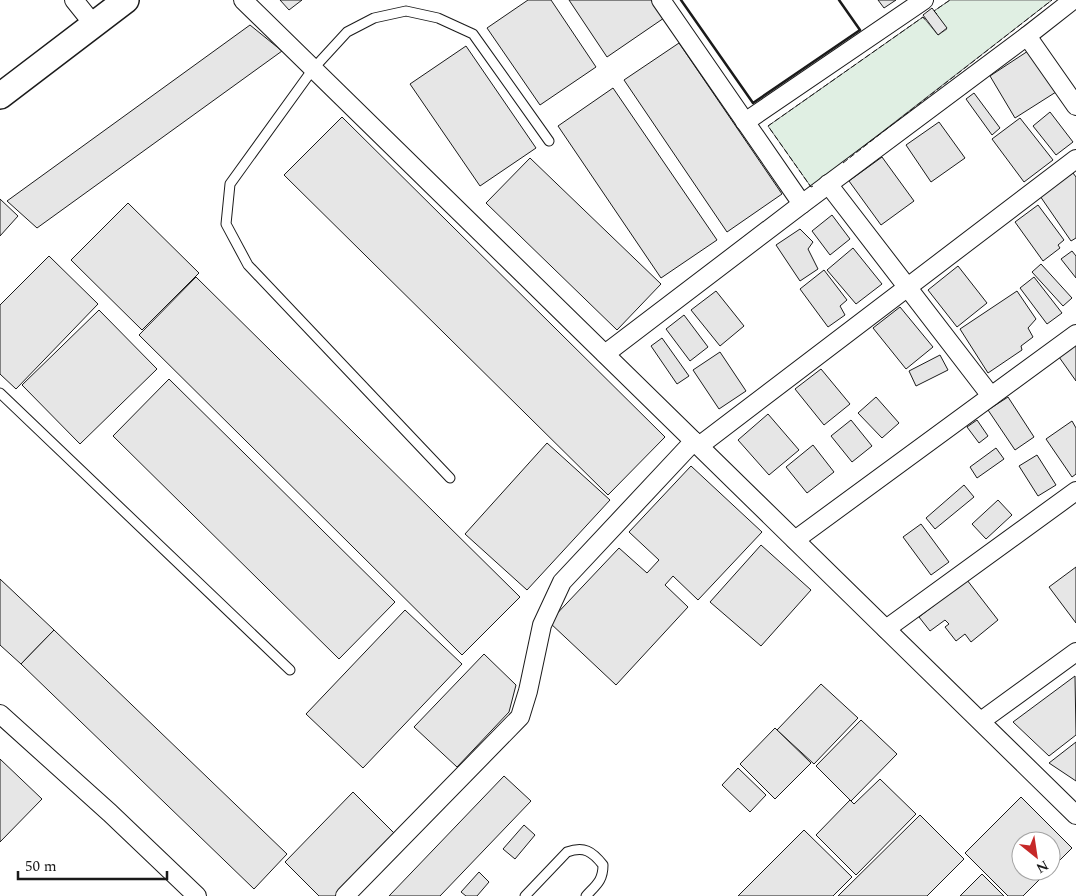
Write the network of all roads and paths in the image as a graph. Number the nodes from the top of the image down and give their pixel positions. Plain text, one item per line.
1 (74, 0) edge
2 (126, 0) edge
3 (243, 0) edge
4 (661, 0) edge
5 (924, 0) edge
6 (1073, 0) edge
7 (94, 25) junction
8 (1027, 36) junction
9 (313, 69) junction
10 (0, 96) edge
11 (1076, 106) edge
12 (745, 122) junction
13 (549, 141) dead end
14 (1076, 160) edge
15 (828, 184) junction
16 (802, 204) junction
17 (908, 288) junction
18 (1076, 334) edge
19 (605, 354) junction
20 (0, 393) edge
21 (991, 396) junction
22 (697, 443) junction
23 (450, 478) dead end
24 (1076, 491) edge
25 (795, 540) junction
26 (886, 629) junction
27 (1076, 652) edge
28 (290, 670) dead end
29 (0, 714) edge
30 (980, 721) junction
31 (1076, 815) edge
32 (197, 896) edge
33 (345, 896) edge
34 (525, 896) edge
35 (586, 896) edge

1 - 7 street
2 - 7 main road
3 - 9 street
4 - 12 street
5 - 12 street
6 - 8 street
7 - 10 main road
8 - 11 street
8 - 15 street
9 - 13 lane
9 - 19 street
9 - 23 lane
12 - 16 street
14 - 17 street
15 - 16 street
15 - 17 street
16 - 19 street
17 - 21 street
17 - 22 street
18 - 21 street
19 - 22 street
20 - 28 lane
21 - 25 street
22 - 25 street
22 - 33 street
24 - 26 street
25 - 26 street
26 - 30 street
27 - 30 street
29 - 32 street
30 - 31 street
34 - 35 lane

